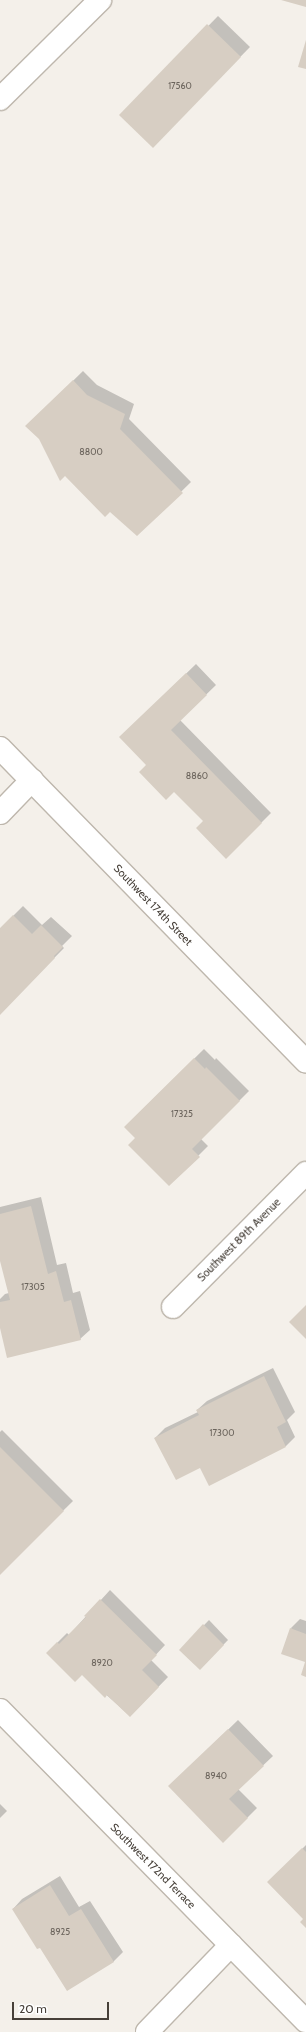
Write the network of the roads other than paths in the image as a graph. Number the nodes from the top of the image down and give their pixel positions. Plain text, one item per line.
1 (100, 0) edge
2 (0, 99) edge
3 (0, 748) edge
4 (32, 780) junction
5 (0, 813) edge
6 (306, 1062) edge
7 (306, 1173) edge
8 (173, 1307) dead end
9 (0, 1710) edge
10 (231, 1945) junction
11 (306, 2021) edge
12 (147, 2032) edge

1 - 2 street
3 - 4 street, Southwest 174th Street
4 - 5 street
4 - 6 street, Southwest 174th Street
7 - 8 street, Southwest 89th Avenue
9 - 10 street, Southwest 172nd Terrace
10 - 11 street, Southwest 172nd Terrace
10 - 12 street

